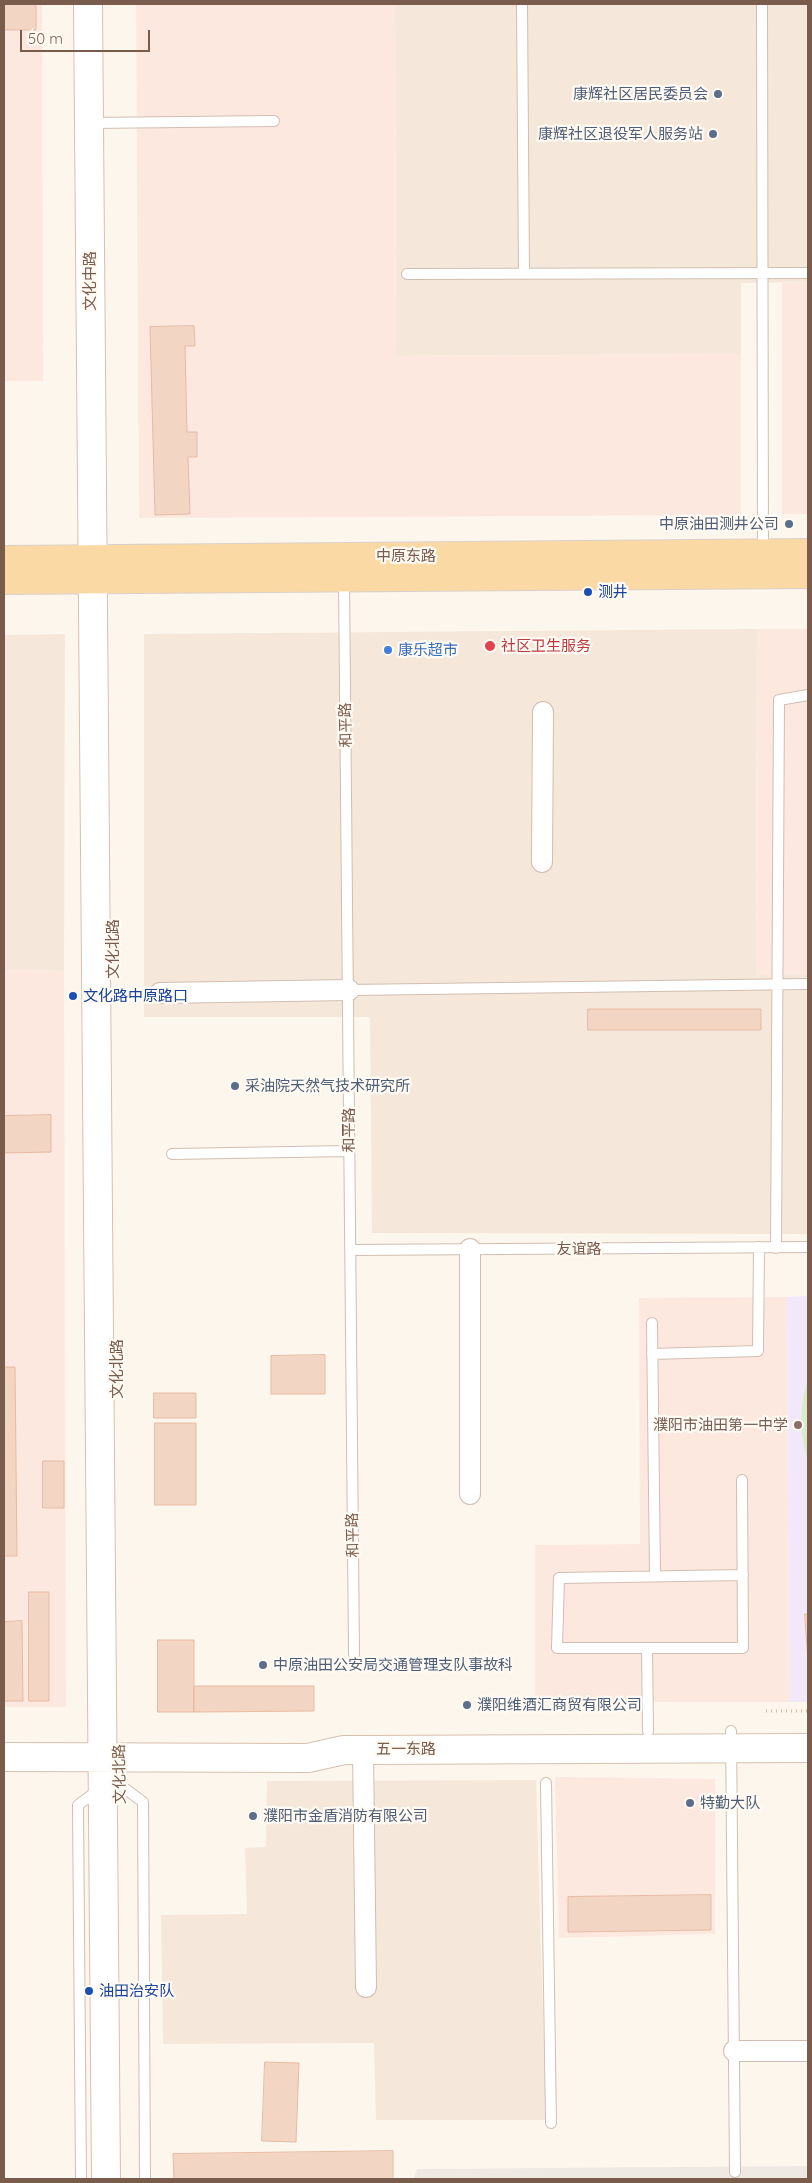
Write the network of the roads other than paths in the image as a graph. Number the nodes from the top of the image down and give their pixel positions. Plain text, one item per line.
1 (88, 4) edge
2 (106, 4) edge
3 (522, 4) edge
4 (762, 4) edge
5 (274, 120) dead end
6 (98, 122) junction
7 (808, 273) edge
8 (407, 274) dead end
9 (524, 274) junction
10 (763, 274) junction
11 (763, 553) junction
12 (808, 553) edge
13 (4, 560) edge
14 (101, 569) junction
15 (808, 574) edge
16 (344, 577) junction
17 (4, 580) edge
18 (808, 695) edge
19 (543, 712) dead end
20 (542, 862) dead end
21 (808, 984) edge
22 (778, 985) junction
23 (349, 990) junction
24 (160, 993) dead end
25 (349, 1151) junction
26 (172, 1154) dead end
27 (808, 1247) edge
28 (759, 1248) junction
29 (776, 1248) junction
30 (470, 1249) junction
31 (350, 1250) junction
32 (652, 1323) dead end
33 (652, 1354) junction
34 (742, 1480) dead end
35 (470, 1494) dead end
36 (743, 1575) junction
37 (655, 1576) junction
38 (647, 1648) junction
39 (354, 1654) dead end
40 (808, 1730) edge
41 (648, 1731) junction
42 (4, 1739) edge
43 (731, 1740) junction
44 (111, 1747) junction
45 (808, 1748) edge
46 (363, 1750) junction
47 (4, 1757) edge
48 (546, 1783) dead end
49 (112, 1786) junction
50 (366, 1987) dead end
51 (734, 2051) junction
52 (808, 2051) edge
53 (551, 2123) dead end
54 (735, 2172) dead end
55 (81, 2179) edge
56 (106, 2179) edge
57 (124, 2179) edge
58 (145, 2179) edge

1 - 6 street, 文化中路
2 - 6 street, 文化中路
3 - 9 lane
4 - 10 lane
5 - 6 lane
6 - 14 street, 文化中路
7 - 10 lane
8 - 9 lane
9 - 10 lane
10 - 11 lane
11 - 12 main road, 中原东路
11 - 14 main road, 中原东路
13 - 14 main road, 中原东路
14 - 16 main road, 中原东路
14 - 17 main road, 中原东路
14 - 44 street, 文化北路
15 - 16 main road, 中原东路
16 - 23 lane, 和平路
18 - 22 lane
19 - 20 street
21 - 22 lane
22 - 23 lane
22 - 29 lane
23 - 24 street
23 - 25 lane, 和平路
25 - 26 lane
25 - 31 lane, 和平路
27 - 29 lane, 友谊路
28 - 29 lane, 友谊路
28 - 30 lane, 友谊路
28 - 33 lane
30 - 31 lane, 友谊路
30 - 35 street
31 - 39 lane, 和平路
32 - 33 lane
33 - 37 lane
34 - 36 lane
36 - 37 lane
36 - 38 lane
37 - 38 lane
38 - 41 lane
40 - 43 street, 五一东路
41 - 43 street, 五一东路
41 - 44 street, 五一东路
42 - 44 street, 五一东路
43 - 45 street, 五一东路
43 - 46 street, 五一东路
43 - 51 lane
44 - 46 street, 五一东路
44 - 47 street, 五一东路
44 - 49 street, 文化北路
46 - 50 street
48 - 53 lane
49 - 55 lane
49 - 56 street, 文化北路
49 - 57 street, 文化北路
49 - 58 lane
51 - 52 street
51 - 54 lane

